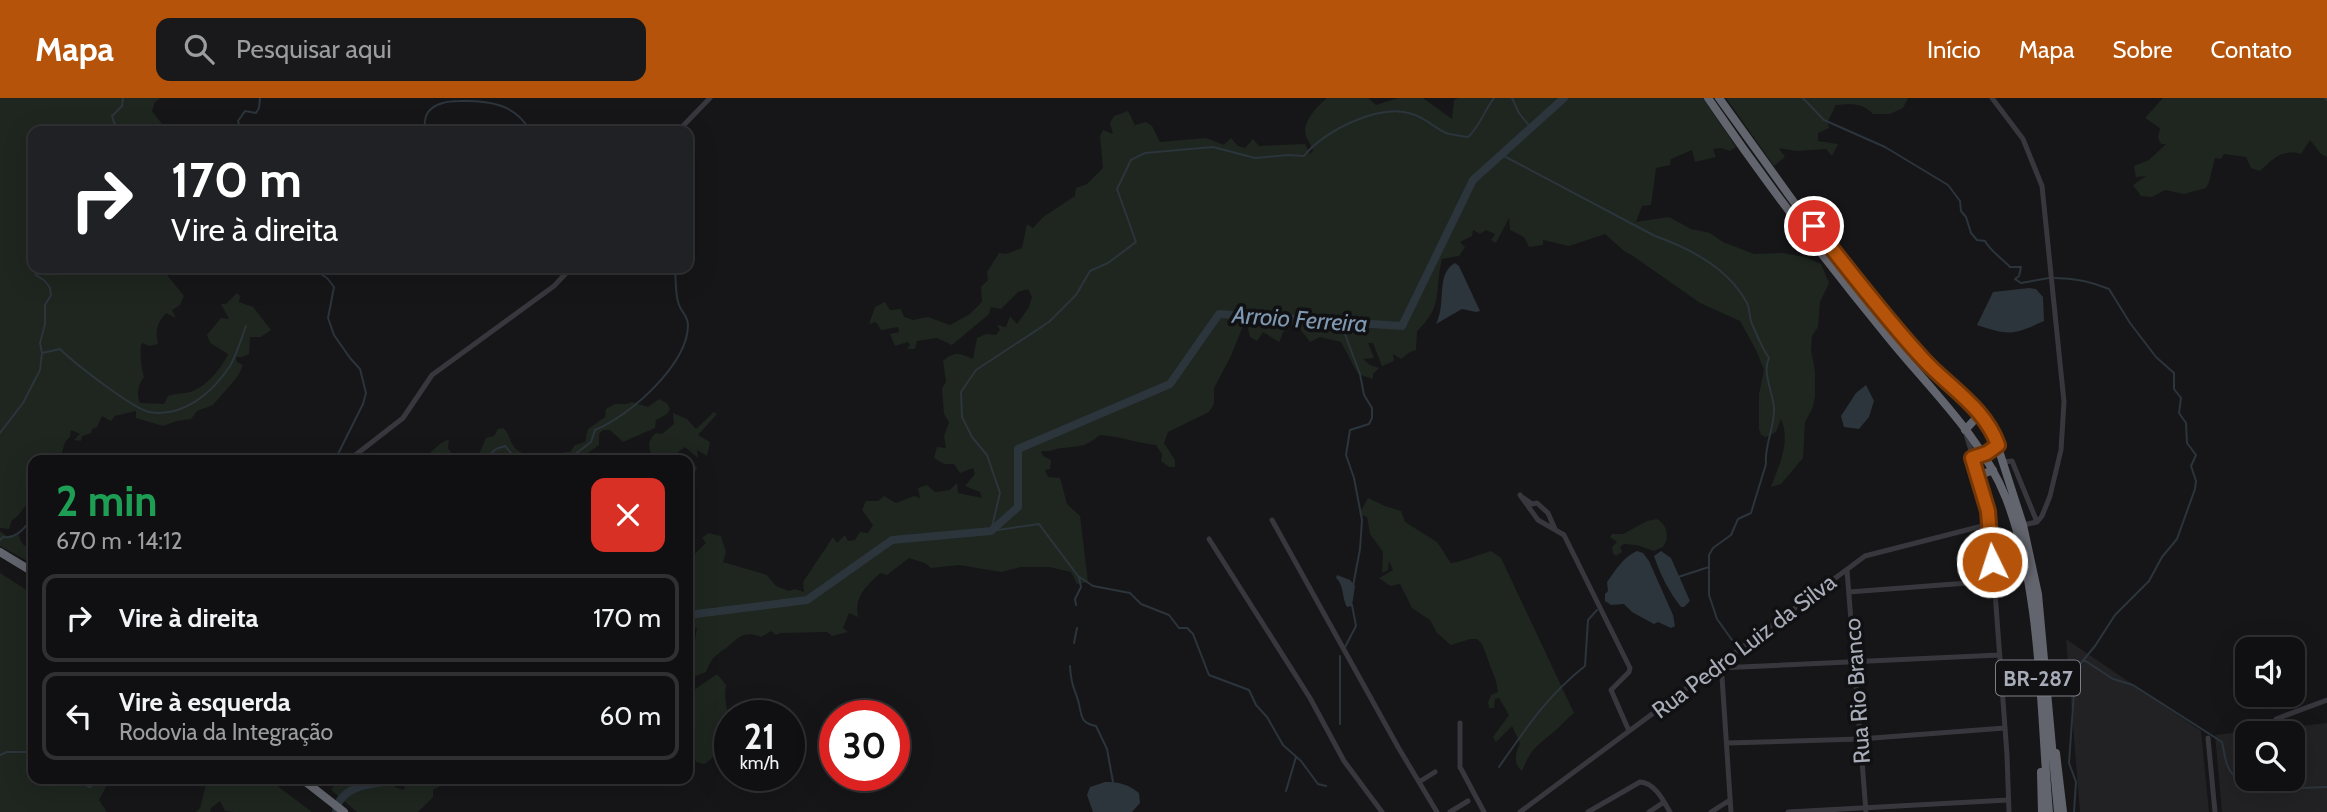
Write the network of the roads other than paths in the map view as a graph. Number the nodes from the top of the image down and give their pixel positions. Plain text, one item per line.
1 (709, 98) edge
2 (1708, 98) edge
3 (1719, 98) edge
4 (1992, 98) edge
5 (683, 126) edge
6 (566, 273) edge
7 (1980, 414) junction
8 (1965, 430) junction
9 (1998, 445) junction
10 (355, 455) edge
11 (1983, 455) junction
12 (1972, 458) junction
13 (2003, 462) junction
14 (1993, 470) junction
15 (1978, 476) junction
16 (1272, 520) dead end
17 (2037, 522) junction
18 (1990, 524) junction
19 (2023, 525) junction
20 (1555, 529) junction
21 (1209, 539) dead end
22 (0, 552) edge
23 (28, 569) edge
24 (1847, 570) junction
25 (1993, 581) junction
26 (1849, 592) junction
27 (1999, 655) junction
28 (1854, 661) junction
29 (1718, 668) junction
30 (2327, 700) edge
31 (2276, 719) dead end
32 (1460, 723) dead end
33 (2005, 728) junction
34 (1629, 731) junction
35 (2047, 737) junction
36 (2208, 738) dead end
37 (1860, 739) junction
38 (1727, 743) junction
39 (1435, 772) dead end
40 (1419, 782) junction
41 (309, 784) edge
42 (2008, 800) junction
43 (1468, 801) dead end
44 (1728, 801) junction
45 (1664, 802) junction
46 (1530, 804) junction
47 (1865, 809) edge
48 (344, 812) edge
49 (1382, 812) edge
50 (1437, 812) edge
51 (1450, 812) edge
52 (1484, 812) edge
53 (1520, 812) edge
54 (1535, 812) edge
55 (1588, 812) edge
56 (1649, 812) edge
57 (1670, 812) edge
58 (1711, 812) edge
59 (1729, 812) edge
60 (1788, 812) edge
61 (2008, 812) edge
62 (2042, 812) edge
63 (2049, 812) edge
64 (2057, 812) edge
65 (2063, 812) edge
66 (2215, 812) edge

1 - 5 street
2 - 8 highway, BR-287
3 - 7 highway, BR-287
4 - 17 street
6 - 10 street
7 - 8 highway
7 - 9 highway, BR-287
8 - 11 highway, BR-287
8 - 12 street
9 - 11 highway
9 - 13 highway, BR-287
11 - 12 highway
11 - 14 highway, BR-287
12 - 15 street
13 - 17 street, BR-287
13 - 19 highway, BR-287
14 - 15 highway
14 - 35 highway, BR-287
15 - 18 street
16 - 40 street
17 - 19 street
18 - 24 street, Rua Pedro Luiz da Silva
18 - 25 street
19 - 35 highway, BR-287
20 - 20 street
20 - 34 street
21 - 49 street
22 - 23 highway
24 - 26 street, Rua Rio Branco
24 - 29 street, Rua Pedro Luiz da Silva
25 - 26 street
25 - 27 street
26 - 28 street, Rua Rio Branco
27 - 28 street
27 - 33 street
28 - 29 street
28 - 37 street, Rua Rio Branco
29 - 34 street, Rua Pedro Luiz da Silva
29 - 38 street
30 - 31 street
32 - 52 street
33 - 37 street
33 - 42 street
34 - 46 street, Rua Pedro Luiz da Silva
35 - 62 highway, BR-287
35 - 63 highway, BR-287
35 - 64 highway, BR-287
35 - 65 highway, BR-287
36 - 66 street
37 - 38 street
37 - 47 street, Rua Rio Branco
38 - 44 street
39 - 40 street
40 - 50 street
41 - 48 highway
42 - 47 street
42 - 61 street
43 - 51 street
44 - 58 street
44 - 59 street
45 - 55 street
45 - 56 street
45 - 57 street
46 - 53 street, Rua Pedro Luiz da Silva
46 - 54 street
47 - 60 street

